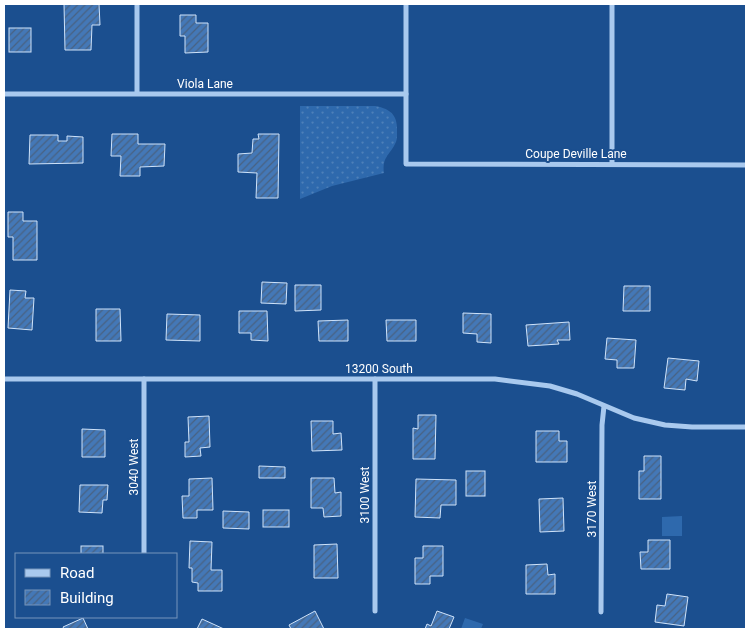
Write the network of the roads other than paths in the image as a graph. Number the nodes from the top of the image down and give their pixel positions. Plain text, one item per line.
1 (137, 4) edge
2 (406, 4) edge
3 (612, 4) edge
4 (4, 94) edge
5 (137, 94) junction
6 (406, 94) junction
7 (612, 164) junction
8 (746, 165) edge
9 (4, 379) edge
10 (144, 379) junction
11 (375, 379) junction
12 (604, 406) junction
13 (746, 427) edge
14 (144, 553) edge
15 (375, 611) dead end
16 (602, 612) dead end

1 - 5 street
2 - 6 street
3 - 7 street
4 - 5 street, Viola Lane
5 - 6 street, Viola Lane
6 - 7 street, Coupe Deville Lane
7 - 8 street, Coupe Deville Lane
9 - 10 street, 13200 South
10 - 11 street, 13200 South
10 - 14 street, 3040 West
11 - 12 street, 13200 South
11 - 15 street, 3100 West
12 - 13 street, 13200 South
12 - 16 street, 3170 West

